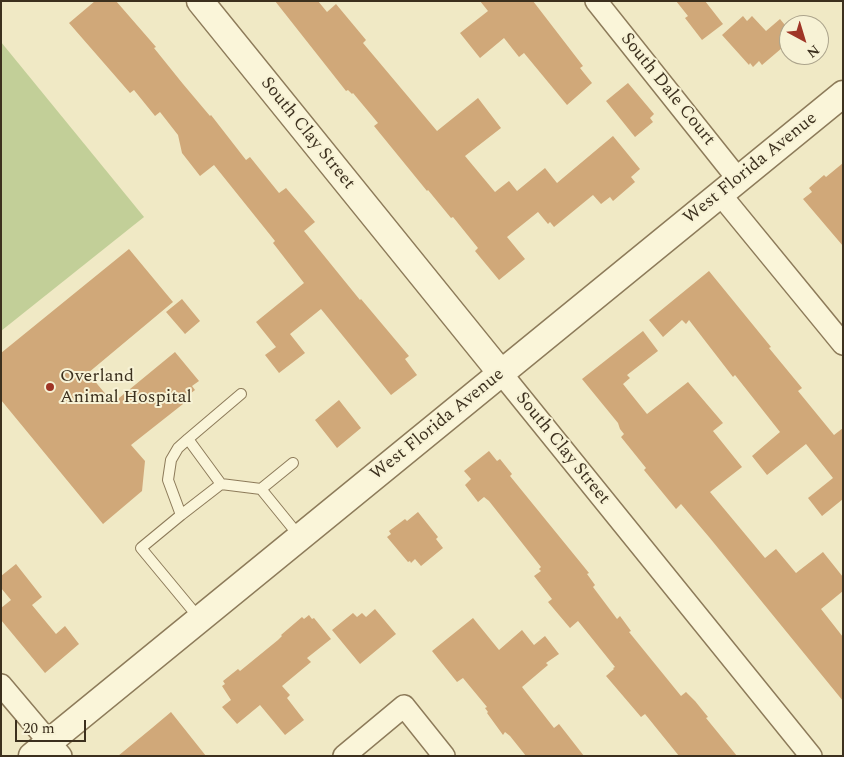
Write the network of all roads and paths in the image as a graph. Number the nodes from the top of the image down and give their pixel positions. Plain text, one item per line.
1 (200, 1) edge
2 (596, 1) edge
3 (843, 94) edge
4 (729, 186) junction
5 (843, 344) edge
6 (501, 373) junction
7 (241, 394) dead end
8 (188, 439) junction
9 (293, 463) dead end
10 (221, 484) junction
11 (261, 489) junction
12 (181, 515) junction
13 (300, 537) junction
14 (200, 619) junction
15 (1, 685) edge
16 (47, 751) edge
17 (344, 756) edge
18 (444, 756) edge
19 (811, 756) edge

1 - 6 street, South Clay Street
2 - 4 street, South Dale Court
3 - 4 street, West Florida Avenue
4 - 5 street, South Dale Court
4 - 6 street, West Florida Avenue
6 - 13 street, West Florida Avenue
6 - 19 street, South Clay Street
7 - 8 lane
8 - 10 lane
8 - 12 lane
9 - 11 lane
10 - 11 lane
10 - 12 lane
11 - 13 lane
12 - 14 lane
13 - 14 street, West Florida Avenue
14 - 16 street, West Florida Avenue
15 - 16 street
17 - 18 street

